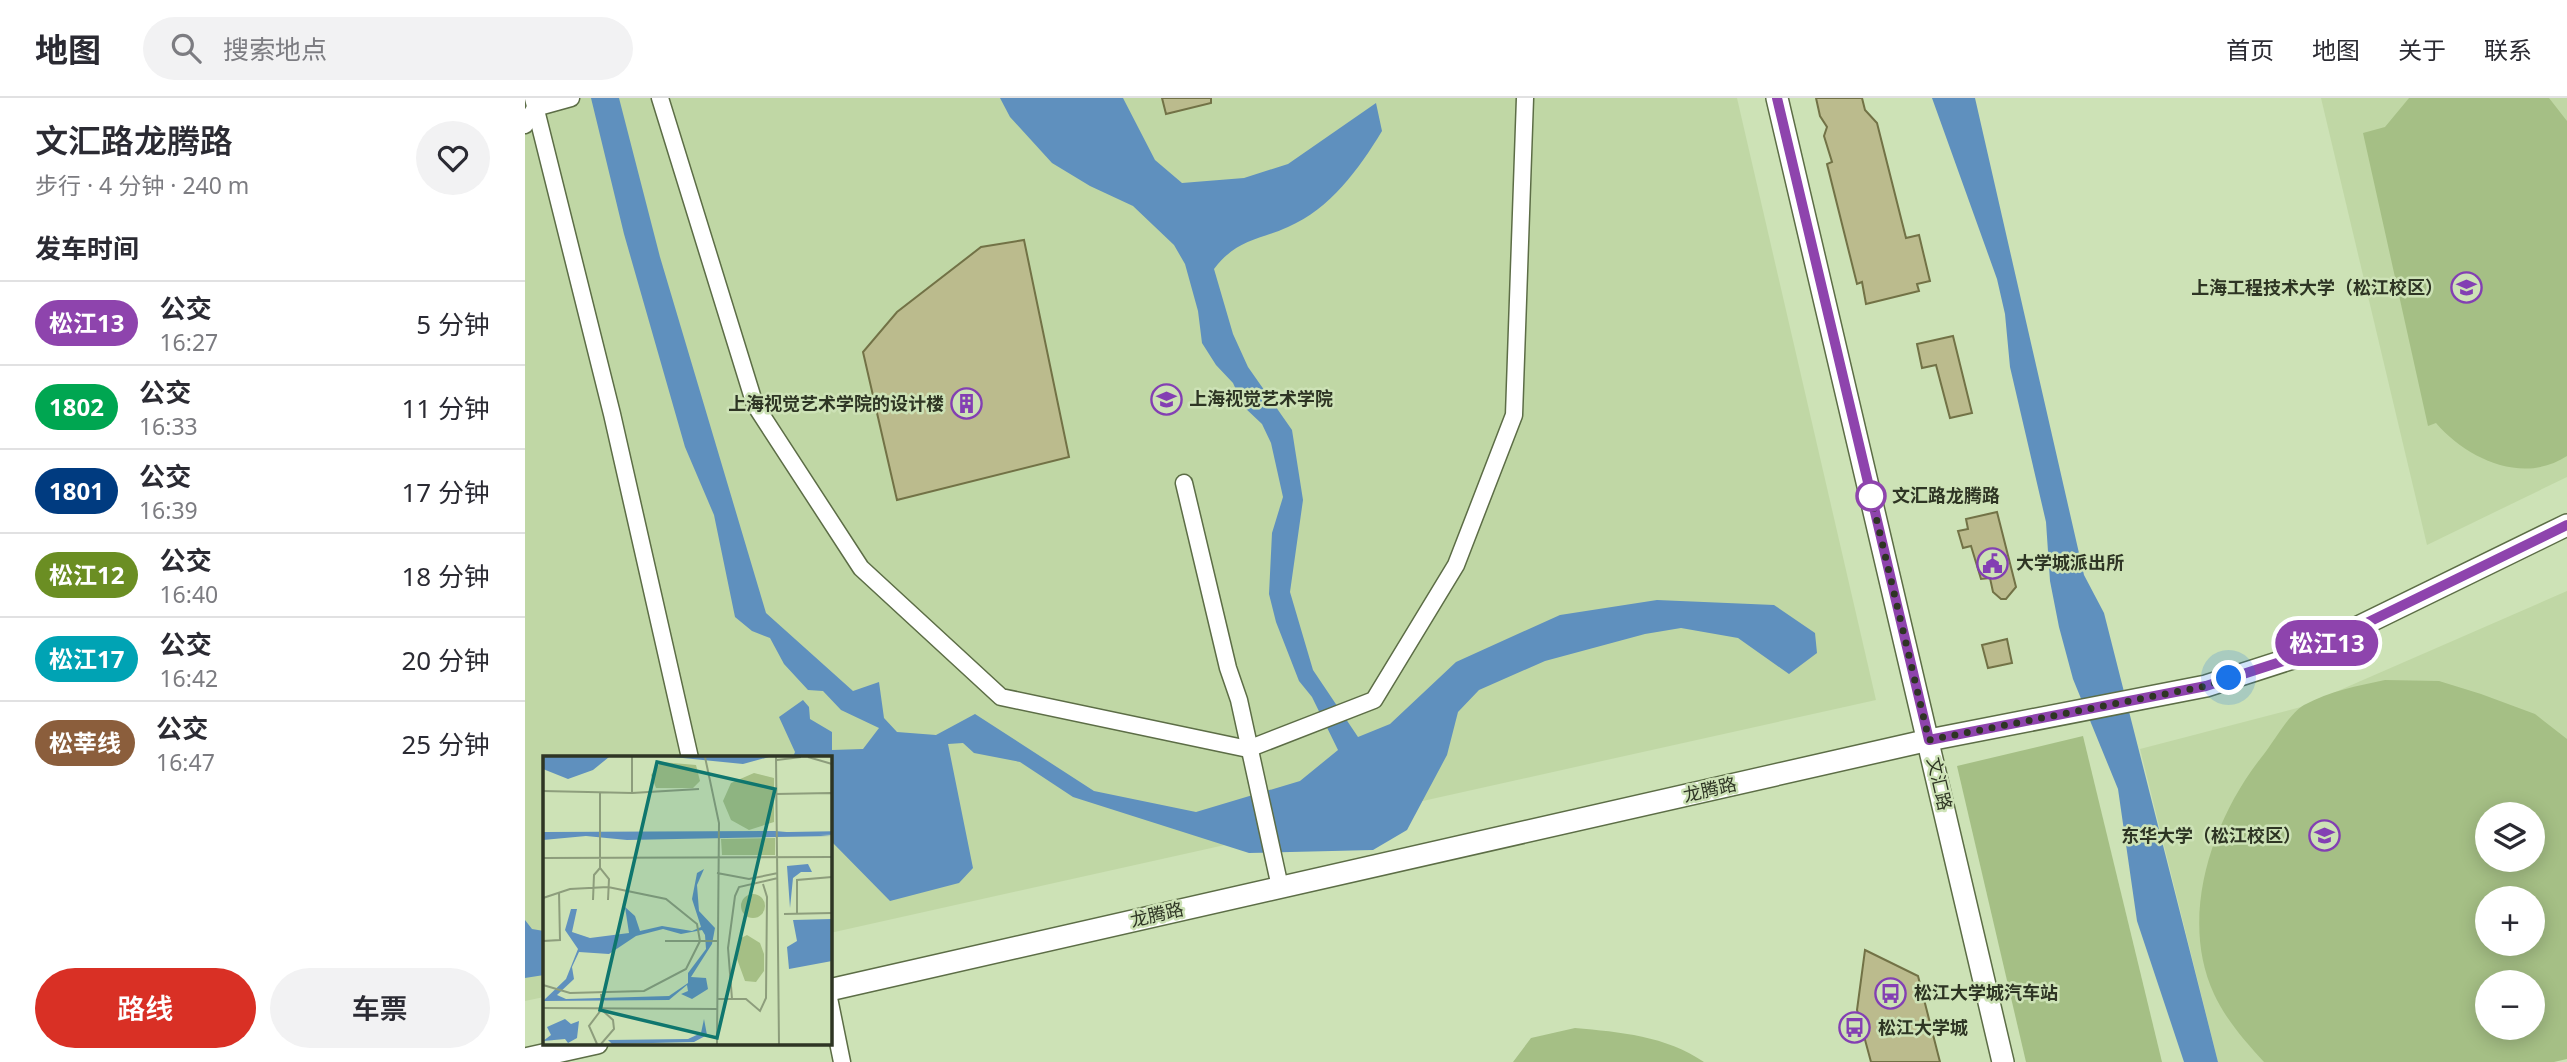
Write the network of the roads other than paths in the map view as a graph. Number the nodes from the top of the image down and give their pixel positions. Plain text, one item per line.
1 (571, 98) edge
2 (660, 98) edge
3 (1525, 98) edge
4 (1777, 98) edge
5 (531, 102) edge
6 (525, 125) edge
7 (1184, 483) dead end
8 (2567, 525) edge
9 (1929, 740) junction
10 (1248, 749) junction
11 (690, 756) edge
12 (1280, 887) junction
13 (831, 990) edge
14 (831, 1008) edge
15 (592, 1044) edge
16 (525, 1059) edge
17 (842, 1062) edge
18 (2003, 1062) edge

1 - 5 street
2 - 10 street
3 - 10 street
4 - 9 main road, 文汇路
5 - 6 street
5 - 11 street
7 - 10 street
8 - 9 main road, 龙腾路
9 - 12 main road, 龙腾路
9 - 18 main road, 文汇路
10 - 12 street
12 - 13 main road, 龙腾路
14 - 17 street
15 - 16 main road

